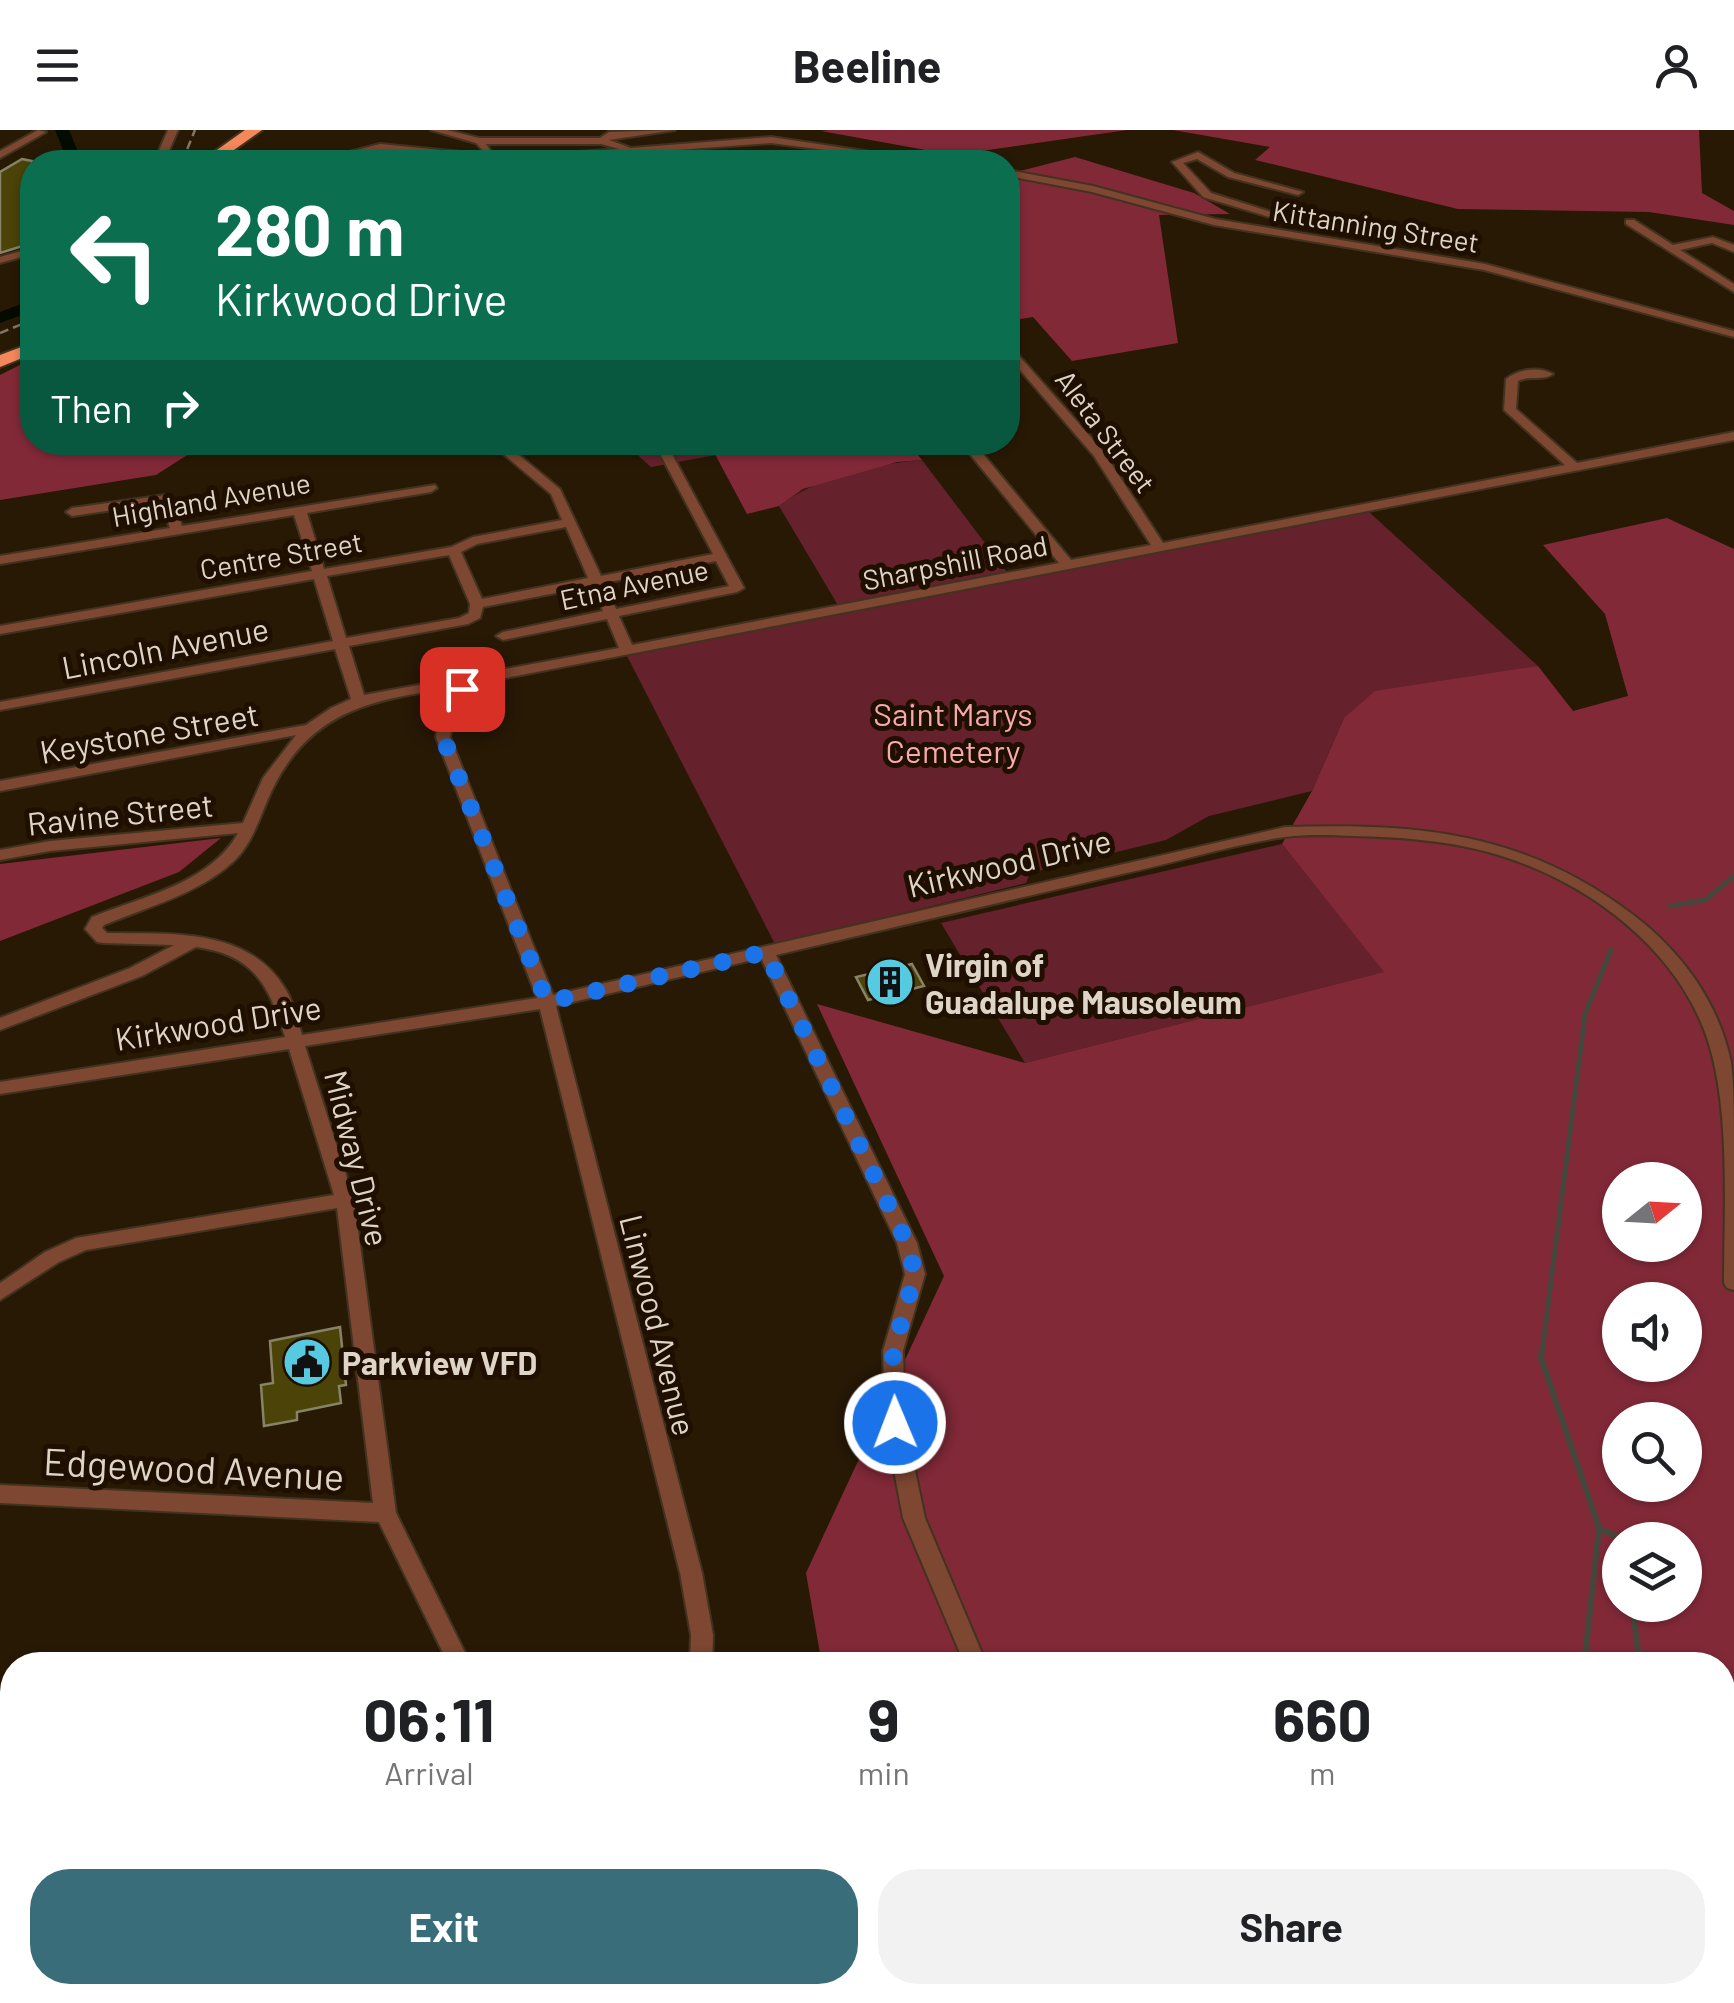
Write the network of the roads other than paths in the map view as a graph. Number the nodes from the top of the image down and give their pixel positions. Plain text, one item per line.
1 (255, 130) edge
2 (358, 130) edge
3 (436, 130) edge
4 (670, 130) edge
5 (40, 132) edge
6 (533, 135) edge
7 (478, 141) junction
8 (602, 141) junction
9 (367, 148) junction
10 (225, 150) edge
11 (360, 150) edge
12 (402, 150) edge
13 (483, 150) edge
14 (644, 150) edge
15 (662, 150) edge
16 (844, 150) edge
17 (0, 155) edge
18 (1020, 175) edge
19 (1298, 192) dead end
20 (1630, 222) dead end
21 (1674, 248) junction
22 (1734, 249) edge
23 (1402, 251) junction
24 (1734, 289) edge
25 (1734, 334) edge
26 (1020, 364) edge
27 (1546, 374) dead end
28 (1734, 436) edge
29 (512, 455) edge
30 (667, 455) edge
31 (977, 455) edge
32 (1575, 468) junction
33 (430, 488) dead end
34 (299, 509) junction
35 (72, 512) dead end
36 (569, 523) junction
37 (178, 530) junction
38 (1159, 547) junction
39 (454, 550) junction
40 (720, 557) junction
41 (0, 560) edge
42 (1068, 566) junction
43 (320, 574) junction
44 (594, 581) junction
45 (477, 604) junction
46 (610, 615) junction
47 (0, 630) edge
48 (503, 636) dead end
49 (339, 641) junction
50 (627, 649) junction
51 (480, 679) junction
52 (358, 699) junction
53 (0, 706) edge
54 (308, 729) junction
55 (0, 786) edge
56 (246, 828) junction
57 (0, 855) edge
58 (192, 942) junction
59 (766, 952) junction
60 (547, 1002) junction
61 (0, 1024) edge
62 (297, 1043) junction
63 (0, 1088) edge
64 (345, 1200) junction
65 (1734, 1282) edge
66 (0, 1293) edge
67 (0, 1494) edge
68 (385, 1513) junction
69 (454, 1652) edge
70 (701, 1652) edge
71 (971, 1652) edge

1 - 10 highway
2 - 9 street
3 - 7 street
4 - 8 street
5 - 17 street
6 - 7 street
6 - 8 street
7 - 13 street
8 - 14 street
9 - 11 street
9 - 12 street
15 - 16 street
18 - 23 street, Kittanning Street
19 - 23 street
20 - 21 street
21 - 22 street
21 - 24 street
23 - 25 street, Kittanning Street
26 - 38 street, Aleta Street
27 - 32 street
28 - 32 street, Sharpshill Road
29 - 36 street
30 - 40 street, Etna Avenue
31 - 42 street
32 - 38 street, Sharpshill Road
33 - 34 street, Highland Avenue
34 - 37 street, Highland Avenue
34 - 43 street
35 - 37 street
36 - 39 street, Centre Street
36 - 44 street
37 - 41 street, Highland Avenue
38 - 42 street, Sharpshill Road
39 - 43 street, Centre Street
39 - 45 street
40 - 44 street, Lincoln Avenue
40 - 46 street, Etna Avenue
42 - 50 street, Sharpshill Road
43 - 47 street, Centre Street
43 - 49 street
44 - 45 street, Lincoln Avenue
44 - 46 street
45 - 49 street, Lincoln Avenue
46 - 48 street, Etna Avenue
46 - 50 street
49 - 52 street
49 - 53 street, Lincoln Avenue
50 - 51 street, Sharpshill Road
51 - 52 street, Sharpshill Road
51 - 60 street, Linwood Avenue
52 - 54 street, Sharpshill Road
54 - 55 street, Keystone Street
54 - 56 street, Sharpshill Road
56 - 57 street, Ravine Street
56 - 58 street, Midway Drive
58 - 61 street
58 - 62 street, Midway Drive
59 - 60 street, Kirkwood Drive
59 - 65 street, Kirkwood Drive
59 - 71 street
60 - 62 street, Kirkwood Drive
60 - 70 street, Linwood Avenue
62 - 63 street, Kirkwood Drive
62 - 64 street, Midway Drive
64 - 66 street
64 - 68 street, Midway Drive
67 - 68 street, Edgewood Avenue
68 - 69 street, Midway Drive

